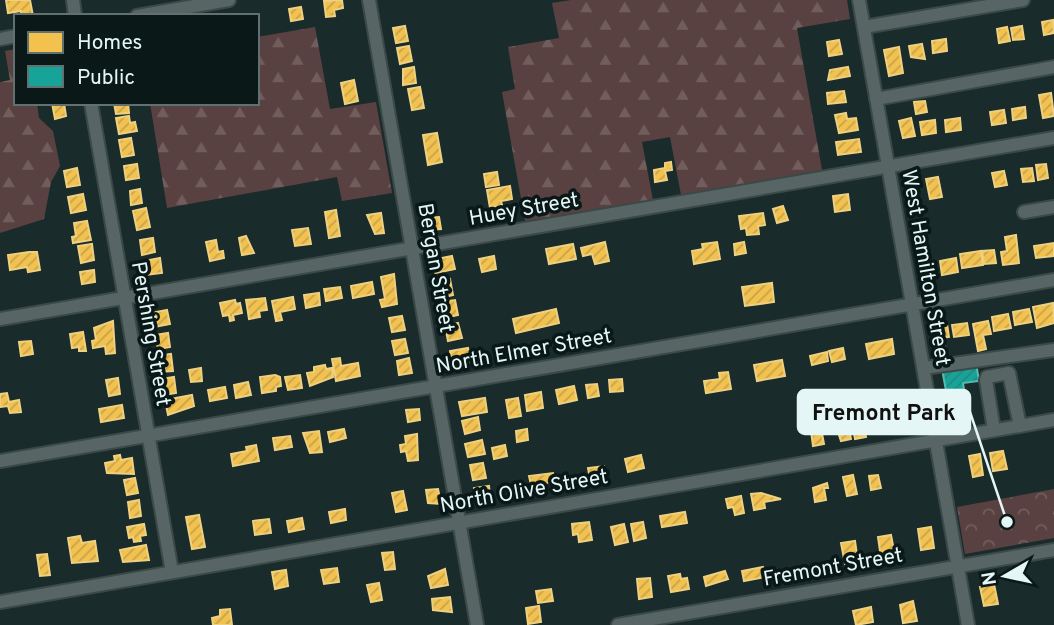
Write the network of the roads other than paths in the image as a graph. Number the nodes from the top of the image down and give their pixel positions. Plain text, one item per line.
1 (229, 0) edge
2 (369, 0) edge
3 (859, 0) edge
4 (1023, 0) edge
5 (148, 14) edge
6 (864, 27) junction
7 (1054, 67) edge
8 (876, 99) junction
9 (90, 105) edge
10 (1054, 138) edge
11 (887, 167) junction
12 (1054, 207) edge
13 (1024, 212) dead end
14 (413, 249) junction
15 (1054, 280) edge
16 (124, 297) junction
17 (911, 305) junction
18 (0, 319) edge
19 (1054, 350) edge
20 (924, 368) junction
21 (437, 386) junction
22 (1054, 420) edge
23 (1020, 426) junction
24 (994, 430) junction
25 (149, 436) junction
26 (937, 440) junction
27 (0, 461) edge
28 (459, 522) junction
29 (1054, 550) edge
30 (958, 566) junction
31 (172, 572) junction
32 (0, 602) edge
33 (477, 625) edge
34 (618, 625) edge
35 (968, 625) edge

1 - 5 street
2 - 14 street, Bergan Street
3 - 6 street, West Hamilton Street
4 - 6 street
6 - 8 street, West Hamilton Street
7 - 8 street
8 - 11 street, West Hamilton Street
9 - 16 street, Pershing Street
10 - 11 street, Huey Street
11 - 14 street, Huey Street
11 - 17 street, West Hamilton Street
12 - 13 street
14 - 16 street, Huey Street
14 - 21 street, Bergan Street
15 - 17 street, North Elmer Street
16 - 18 street, Huey Street
16 - 25 street, Pershing Street
17 - 20 street, West Hamilton Street
17 - 21 street, North Elmer Street
19 - 20 street
20 - 26 street, West Hamilton Street
21 - 25 street, North Elmer Street
21 - 28 street, Bergan Street
22 - 23 street, North Olive Street
23 - 24 street, North Olive Street
23 - 24 street
24 - 26 street, North Olive Street
25 - 27 street, North Elmer Street
25 - 31 street, Pershing Street
26 - 28 street, North Olive Street
26 - 30 street, West Hamilton Street
28 - 31 street, North Olive Street
28 - 33 street, Bergan Street
29 - 30 street, Fremont Street
30 - 34 street, Fremont Street
30 - 35 street, West Hamilton Street
31 - 32 street, North Olive Street

